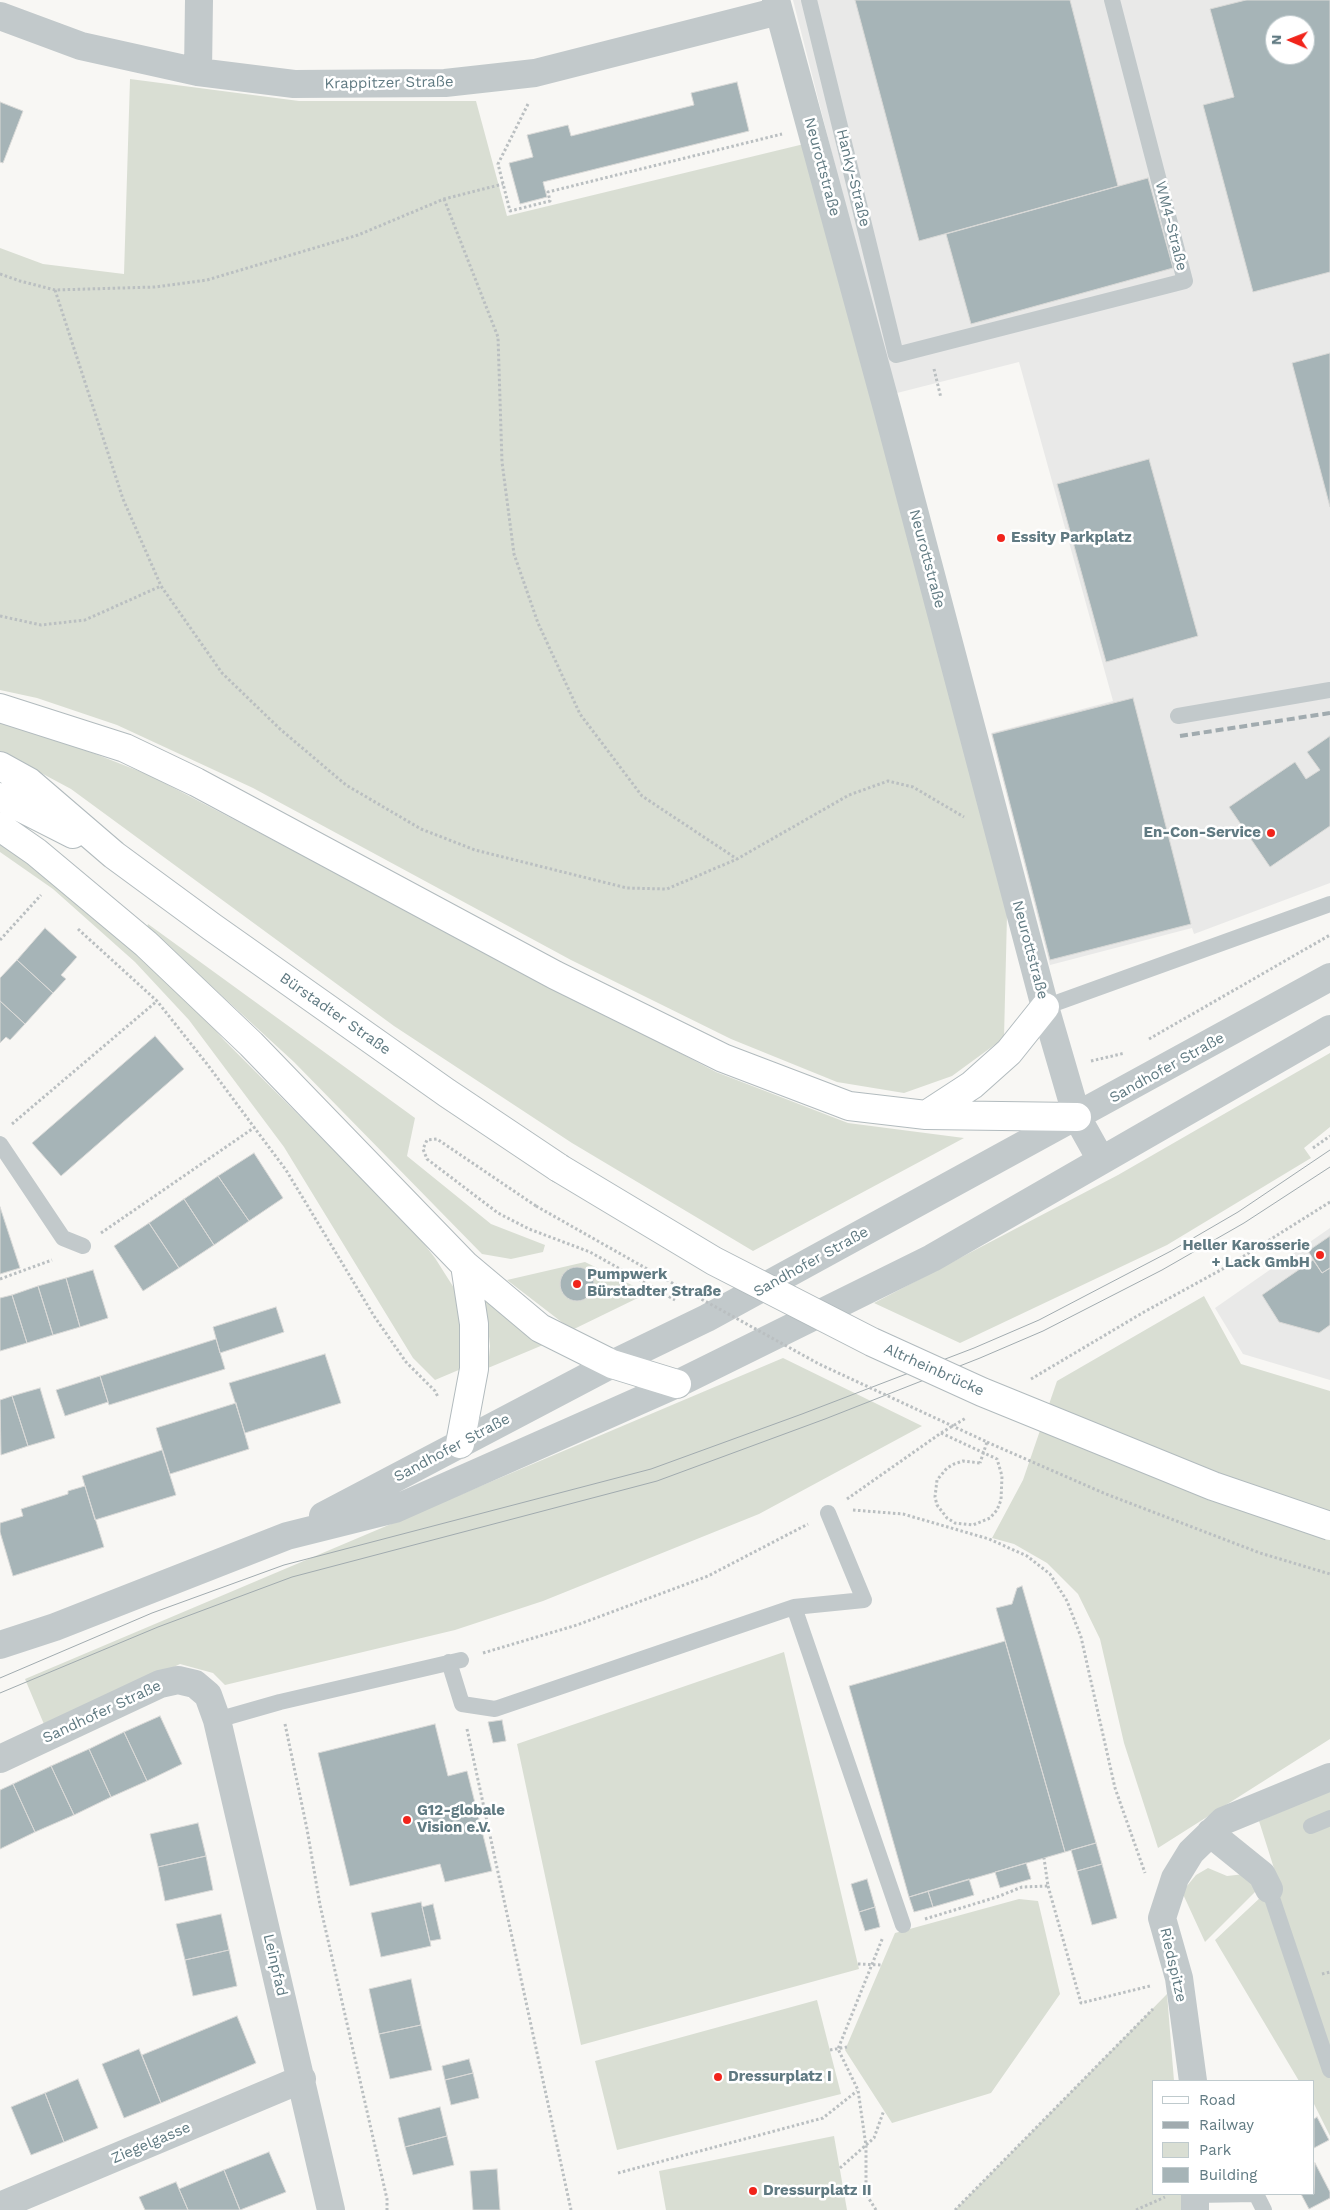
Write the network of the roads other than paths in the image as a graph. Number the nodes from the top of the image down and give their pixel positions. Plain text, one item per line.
1 (199, 0) edge
2 (808, 0) edge
3 (1112, 0) edge
4 (778, 5) edge
5 (0, 16) edge
6 (198, 72) junction
7 (896, 355) joint
8 (1330, 690) edge
9 (0, 708) edge
10 (1178, 716) dead end
11 (0, 766) edge
12 (0, 797) edge
13 (0, 827) edge
14 (114, 855) junction
15 (1330, 904) edge
16 (1330, 977) edge
17 (1045, 1006) junction
18 (1330, 1029) edge
19 (926, 1115) junction
20 (1077, 1117) junction
21 (0, 1144) edge
22 (1101, 1160) junction
23 (559, 1168) joint
24 (83, 1246) road end
25 (465, 1265) junction
26 (612, 1364) junction
27 (677, 1384) junction
28 (460, 1444) junction
29 (831, 1510) road end
30 (1330, 1526) edge
31 (287, 1536) junction
32 (794, 1607) junction
33 (0, 1644) edge
34 (217, 1720) junction
35 (0, 1759) edge
36 (1330, 1777) edge
37 (1330, 1818) edge
38 (1311, 1826) dead end
39 (1210, 1833) junction
40 (1269, 1889) joint
41 (903, 1925) road end
42 (1330, 2070) edge
43 (302, 2079) junction
44 (1193, 2080) edge
45 (1239, 2195) edge
46 (1256, 2195) edge
47 (1189, 2198) edge
48 (0, 2206) edge
49 (331, 2210) edge
50 (1264, 2210) edge

1 - 6 street
2 - 7 lane, Hanky-Straße
3 - 7 lane, WM4-Straße
4 - 6 street, Krappitzer Straße
4 - 17 street, Neurottstraße
5 - 6 street, Krappitzer Straße
8 - 10 lane
9 - 19 main road
11 - 14 main road, Bürstadter Straße
12 - 14 main road, Bürstadter Straße
13 - 25 main road
14 - 23 main road, Bürstadter Straße
15 - 17 lane
16 - 20 street, Sandhofer Straße
17 - 19 main road
17 - 20 street, Neurottstraße
18 - 22 street, Sandhofer Straße
19 - 20 main road
20 - 22 street, Neurottstraße
20 - 26 street, Sandhofer Straße
21 - 24 lane
22 - 27 street, Sandhofer Straße
23 - 30 main road, Altrheinbrücke, bridge
25 - 26 main road
25 - 28 main road
26 - 27 main road
26 - 28 street, Sandhofer Straße
27 - 31 street, Sandhofer Straße
28 - 31 street, Sandhofer Straße
29 - 32 lane
31 - 33 street, Sandhofer Straße
32 - 34 lane
32 - 41 lane
34 - 35 street, Sandhofer Straße
34 - 43 street, Leinpfad
36 - 39 street, Riedspitze
37 - 38 lane
39 - 40 street
39 - 44 street, Riedspitze
40 - 42 lane
43 - 48 street, Ziegelgasse
43 - 49 street, Leinpfad
45 - 47 lane
46 - 50 lane

